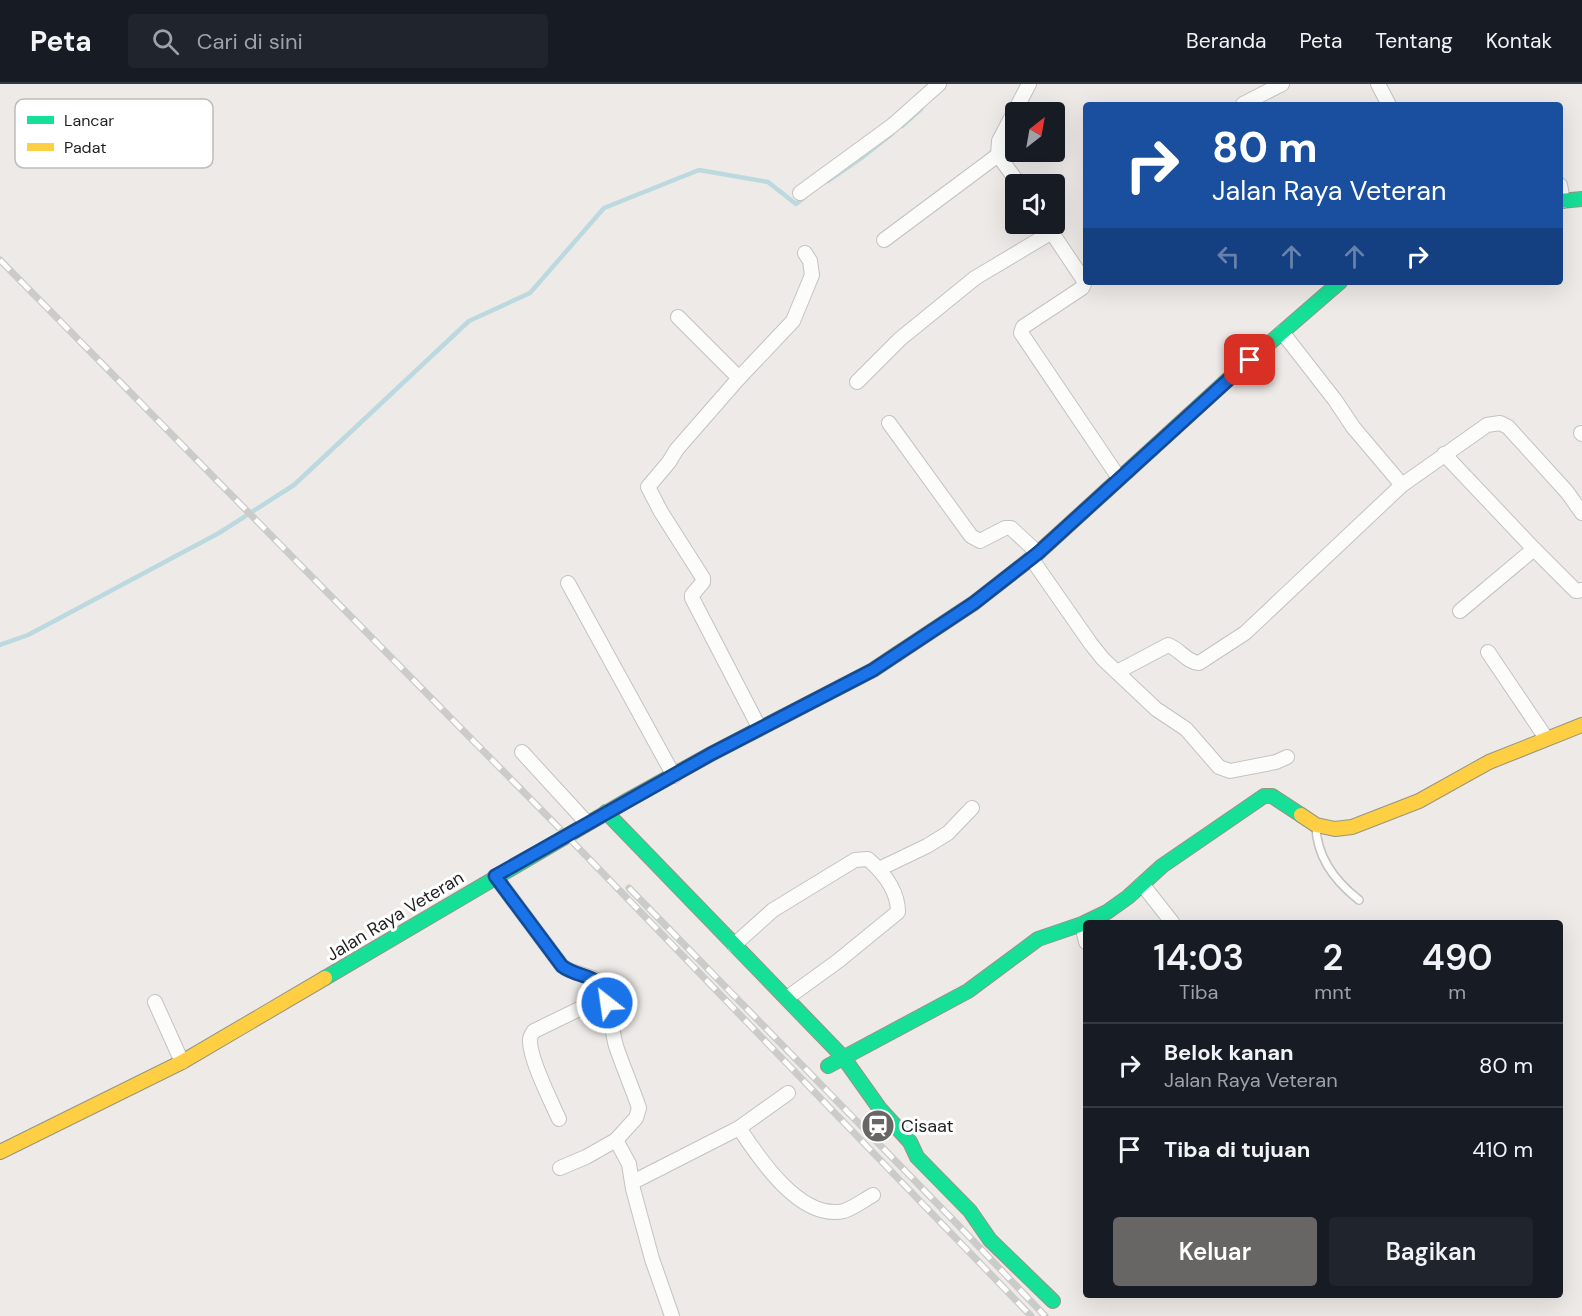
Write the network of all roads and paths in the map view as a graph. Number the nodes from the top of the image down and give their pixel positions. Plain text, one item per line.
1 (939, 84) edge
2 (1029, 84) edge
3 (1282, 84) edge
4 (1378, 84) edge
5 (1247, 102) edge
6 (1387, 102) edge
7 (998, 155) junction
8 (1012, 174) edge
9 (800, 193) dead end
10 (1582, 199) edge
11 (1563, 201) edge
12 (1040, 234) edge
13 (1053, 234) edge
14 (884, 240) dead end
15 (805, 253) dead end
16 (1083, 279) edge
17 (1084, 285) edge
18 (1337, 285) edge
19 (678, 317) dead end
20 (1282, 332) junction
21 (739, 378) junction
22 (856, 382) dead end
23 (889, 423) dead end
24 (1444, 454) junction
25 (1119, 478) junction
26 (1402, 485) junction
27 (1582, 513) edge
28 (1534, 549) junction
29 (1034, 555) junction
30 (568, 584) dead end
31 (1582, 590) edge
32 (1460, 611) dead end
33 (1488, 652) dead end
34 (1117, 672) junction
35 (1582, 725) edge
36 (760, 729) junction
37 (1541, 731) junction
38 (522, 752) dead end
39 (1287, 757) dead end
40 (674, 776) junction
41 (972, 808) dead end
42 (606, 812) junction
43 (587, 823) junction
44 (1316, 825) junction
45 (883, 868) junction
46 (495, 876) junction
47 (1142, 884) junction
48 (1359, 900) dead end
49 (1090, 920) edge
50 (1170, 920) edge
51 (1082, 924) joint
52 (1083, 928) edge
53 (734, 945) junction
54 (606, 996) junction
55 (787, 998) junction
56 (155, 1002) dead end
57 (843, 1057) junction
58 (182, 1062) junction
59 (828, 1066) dead end
60 (788, 1093) dead end
61 (558, 1119) dead end
62 (739, 1128) junction
63 (616, 1140) junction
64 (0, 1152) edge
65 (560, 1168) dead end
66 (633, 1182) junction
67 (873, 1196) dead end
68 (1053, 1301) dead end
69 (672, 1316) edge

1 - 9 street
2 - 7 street
3 - 5 street
4 - 6 street
7 - 8 street
7 - 14 street
10 - 11 street
12 - 22 street
13 - 16 street
15 - 21 street
17 - 25 street
18 - 20 street, Jalan Raya Veteran
19 - 21 street
20 - 25 street, Jalan Raya Veteran
20 - 26 street
21 - 36 street
23 - 29 street
24 - 26 street
24 - 27 street
24 - 28 street
25 - 29 street, Jalan Raya Veteran
26 - 34 street
28 - 31 street
28 - 32 street
29 - 34 street
29 - 36 street, Jalan Raya Veteran
30 - 40 street
33 - 37 street
34 - 39 street
35 - 37 street
36 - 40 street, Jalan Raya Veteran
37 - 44 street
38 - 43 street
40 - 42 street, Jalan Raya Veteran
41 - 45 street
42 - 43 street, Jalan Raya Veteran
42 - 53 street
43 - 46 street, Jalan Raya Veteran
44 - 47 street
44 - 48 lane
45 - 53 street
45 - 55 street
46 - 54 street
46 - 58 street, Jalan Raya Veteran
47 - 49 street
47 - 50 street
51 - 52 street
51 - 57 street
53 - 55 street
54 - 61 street
54 - 63 street
55 - 57 street
56 - 58 street
57 - 59 street
57 - 68 street
58 - 64 street, Jalan Raya Veteran
60 - 62 street
62 - 66 street
62 - 67 street
63 - 65 street
63 - 66 street
66 - 69 street

